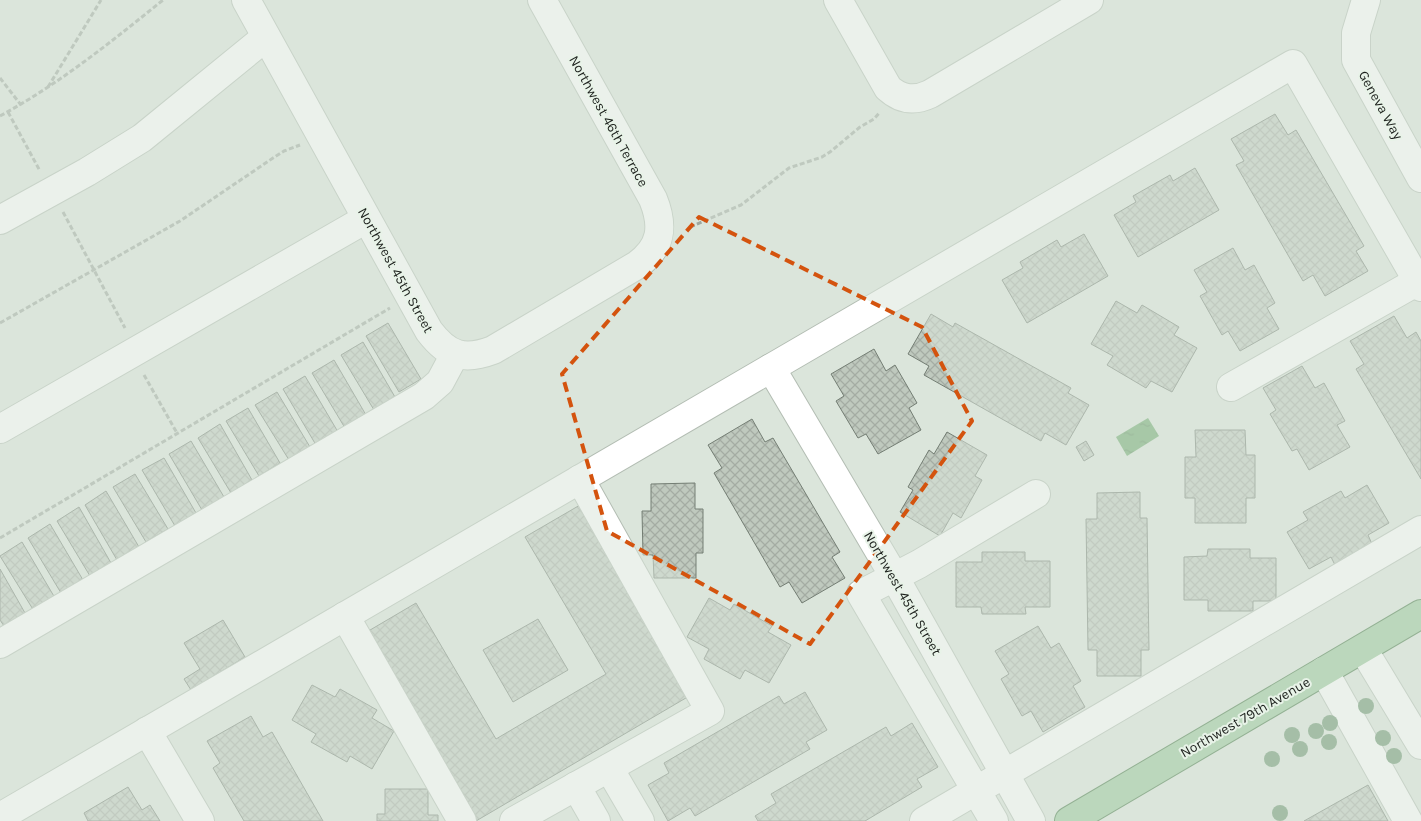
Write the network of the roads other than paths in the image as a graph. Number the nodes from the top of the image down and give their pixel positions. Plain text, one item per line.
1 (246, 0) edge
2 (542, 0) edge
3 (838, 0) edge
4 (1088, 0) edge
5 (1366, 0) edge
6 (266, 38) junction
7 (1421, 178) edge
8 (366, 219) junction
9 (0, 220) edge
10 (1420, 284) edge
11 (455, 354) junction
12 (771, 368) junction
13 (1231, 386) dead end
14 (0, 429) edge
15 (580, 480) junction
16 (1036, 494) dead end
17 (1421, 530) edge
18 (894, 576) junction
19 (1421, 614) edge
20 (345, 616) junction
21 (0, 644) edge
22 (1363, 648) junction
23 (1324, 671) junction
24 (147, 731) junction
25 (1421, 745) edge
26 (609, 768) junction
27 (1005, 773) junction
28 (576, 786) junction
29 (976, 790) junction
30 (0, 817) edge
31 (200, 821) edge
32 (462, 821) edge
33 (514, 821) edge
34 (596, 821) edge
35 (640, 821) edge
36 (924, 821) edge
37 (994, 821) edge
38 (1031, 821) edge
39 (1069, 821) edge
40 (1408, 821) edge

1 - 6 street, Northwest 45th Street
2 - 11 street, Northwest 46th Terrace
3 - 4 street
5 - 7 street, Geneva Way
6 - 8 street, Northwest 45th Street
6 - 9 street
8 - 11 street, Northwest 45th Street
8 - 14 street
10 - 12 street
10 - 13 street
11 - 21 street
12 - 15 street
12 - 18 street, Northwest 45th Street
15 - 20 street
15 - 26 street
16 - 18 street
17 - 27 street
18 - 27 street, Northwest 45th Street
18 - 29 street
19 - 22 main road, Northwest 79th Avenue
20 - 24 street
20 - 32 street
22 - 23 main road, Northwest 79th Avenue
22 - 25 street
23 - 39 main road, Northwest 79th Avenue
23 - 40 street
24 - 30 street
24 - 31 street
26 - 28 street
26 - 35 street
27 - 29 street
27 - 38 street, Northwest 45th Street
28 - 33 street
28 - 34 street
29 - 36 street
29 - 37 street

